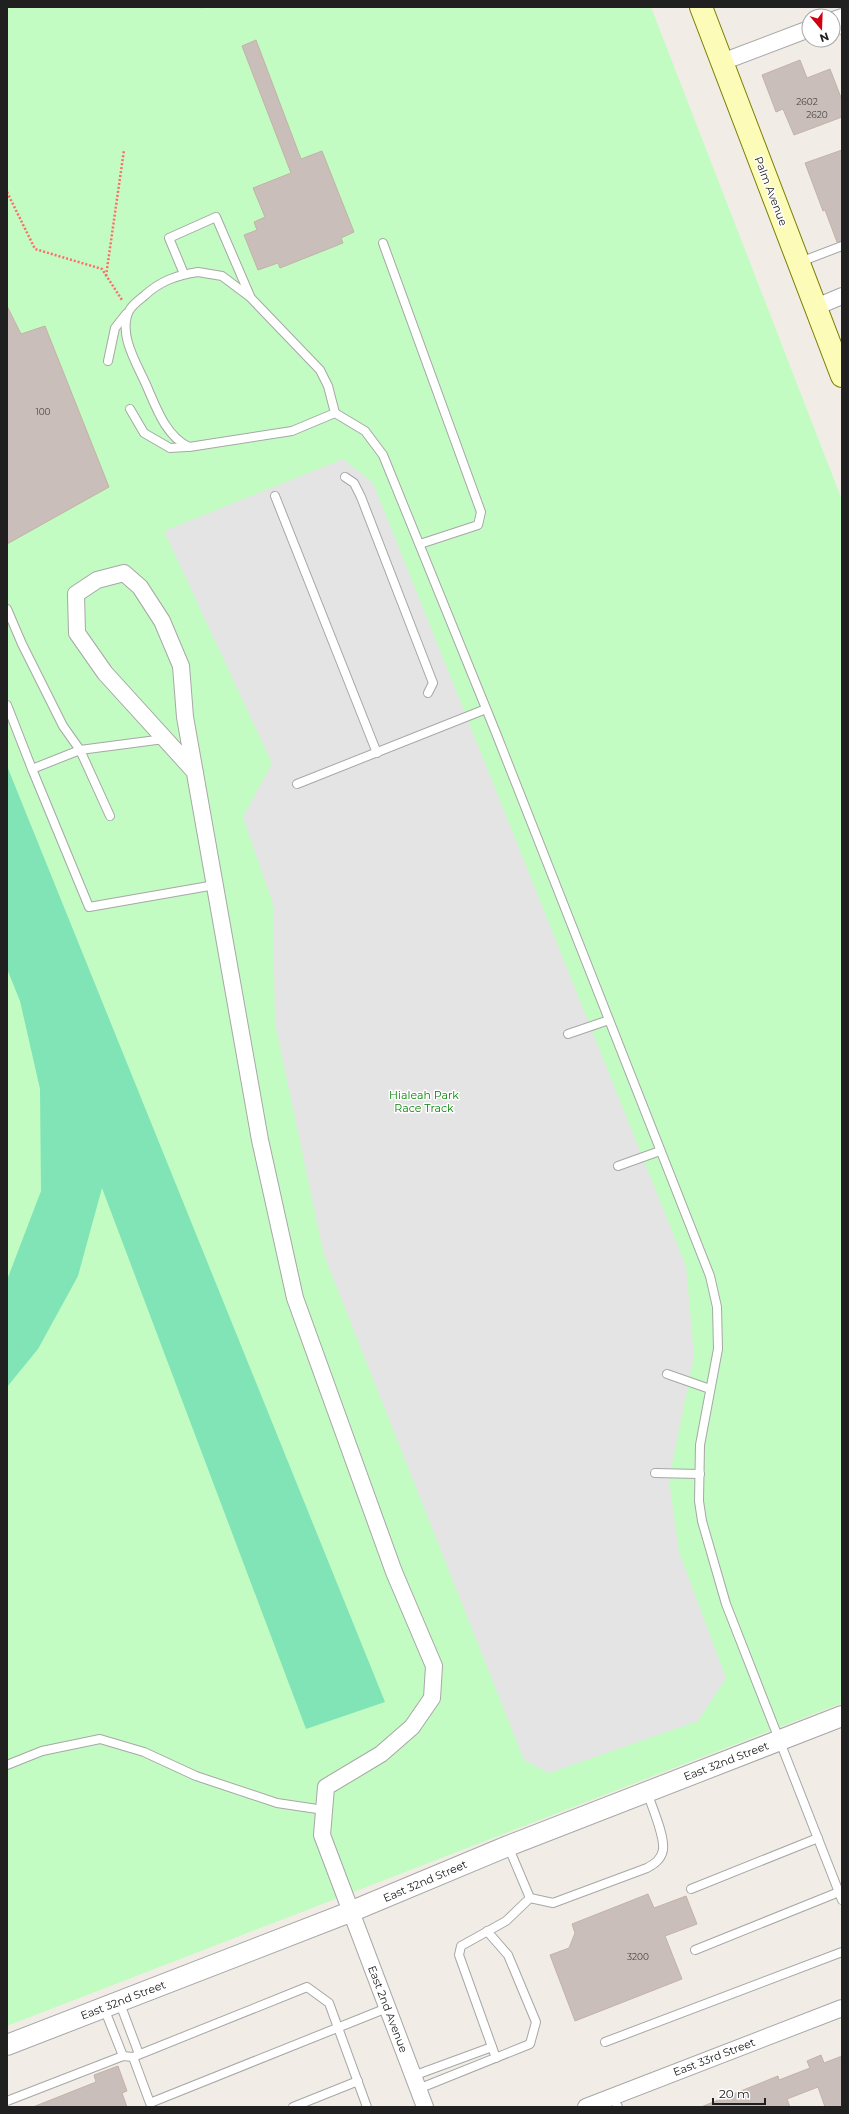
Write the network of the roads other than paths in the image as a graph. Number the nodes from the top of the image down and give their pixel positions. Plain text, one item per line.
1 (701, 7) edge
2 (801, 32) edge
3 (722, 62) junction
4 (383, 243) dead end
5 (842, 246) edge
6 (799, 263) junction
7 (184, 274) junction
8 (842, 296) edge
9 (250, 297) junction
10 (816, 307) junction
11 (129, 310) junction
12 (108, 361) dead end
13 (842, 376) edge
14 (130, 409) dead end
15 (335, 413) junction
16 (189, 447) junction
17 (345, 477) dead end
18 (275, 496) dead end
19 (420, 544) junction
20 (7, 609) edge
21 (428, 693) dead end
22 (7, 705) edge
23 (486, 709) junction
24 (164, 739) junction
25 (80, 750) junction
26 (377, 753) junction
27 (32, 769) junction
28 (195, 772) junction
29 (297, 784) dead end
30 (110, 816) dead end
31 (215, 885) junction
32 (609, 1020) junction
33 (568, 1034) dead end
34 (660, 1151) junction
35 (618, 1166) dead end
36 (667, 1374) dead end
37 (710, 1389) junction
38 (655, 1473) dead end
39 (700, 1474) junction
40 (842, 1716) edge
41 (779, 1741) junction
42 (7, 1764) edge
43 (647, 1792) junction
44 (324, 1810) junction
45 (818, 1838) junction
46 (508, 1846) junction
47 (691, 1888) dead end
48 (839, 1892) junction
49 (530, 1898) junction
50 (842, 1900) edge
51 (350, 1912) junction
52 (487, 1931) junction
53 (695, 1950) dead end
54 (842, 1952) edge
55 (112, 2004) junction
56 (387, 2008) junction
57 (842, 2008) edge
58 (339, 2028) junction
59 (605, 2042) dead end
60 (7, 2045) edge
61 (492, 2047) junction
62 (123, 2056) junction
63 (136, 2056) junction
64 (496, 2058) junction
65 (358, 2081) junction
66 (416, 2082) junction
67 (7, 2101) edge
68 (616, 2102) edge
69 (151, 2105) edge
70 (293, 2107) edge
71 (367, 2107) edge
72 (425, 2107) edge
73 (587, 2107) edge

1 - 3 main road, Palm Avenue
2 - 3 street
3 - 6 main road, Palm Avenue
4 - 19 lane
5 - 6 lane
6 - 10 main road, Palm Avenue
7 - 9 lane
7 - 9 lane
7 - 11 lane
8 - 10 street
9 - 15 lane
10 - 13 main road, Palm Avenue
11 - 12 lane
11 - 16 lane
14 - 16 lane
15 - 16 lane
15 - 19 lane
17 - 21 lane
18 - 26 lane
19 - 23 lane
20 - 25 lane
22 - 27 lane
23 - 26 lane
23 - 32 lane
24 - 25 lane
24 - 28 street
24 - 28 street
25 - 27 lane
25 - 30 lane
26 - 29 lane
27 - 31 lane
28 - 31 street
31 - 44 street, East 2nd Avenue
32 - 33 lane
32 - 34 lane
34 - 35 lane
34 - 37 lane
36 - 37 lane
37 - 39 lane
38 - 39 lane
39 - 41 lane
40 - 41 street, East 32nd Street
41 - 43 street, East 32nd Street
41 - 45 lane
42 - 44 lane
43 - 46 street, East 32nd Street
43 - 49 lane
44 - 51 street, East 2nd Avenue
45 - 47 lane
45 - 48 lane
46 - 49 lane
46 - 51 street, East 32nd Street
48 - 50 lane
48 - 53 lane
49 - 52 lane
51 - 55 street, East 32nd Street
51 - 56 street, East 2nd Avenue
52 - 61 lane
52 - 64 lane
54 - 59 lane
55 - 60 street, East 32nd Street
55 - 62 lane
55 - 63 lane
56 - 58 lane
56 - 66 street, East 2nd Avenue
57 - 68 street, East 33rd Street
58 - 63 lane
58 - 65 lane
58 - 69 lane
61 - 64 lane
61 - 66 lane
62 - 63 lane
62 - 67 lane
63 - 69 lane
64 - 66 lane
65 - 70 lane
65 - 71 lane
66 - 72 street, East 2nd Avenue
68 - 73 street, East 33rd Street

